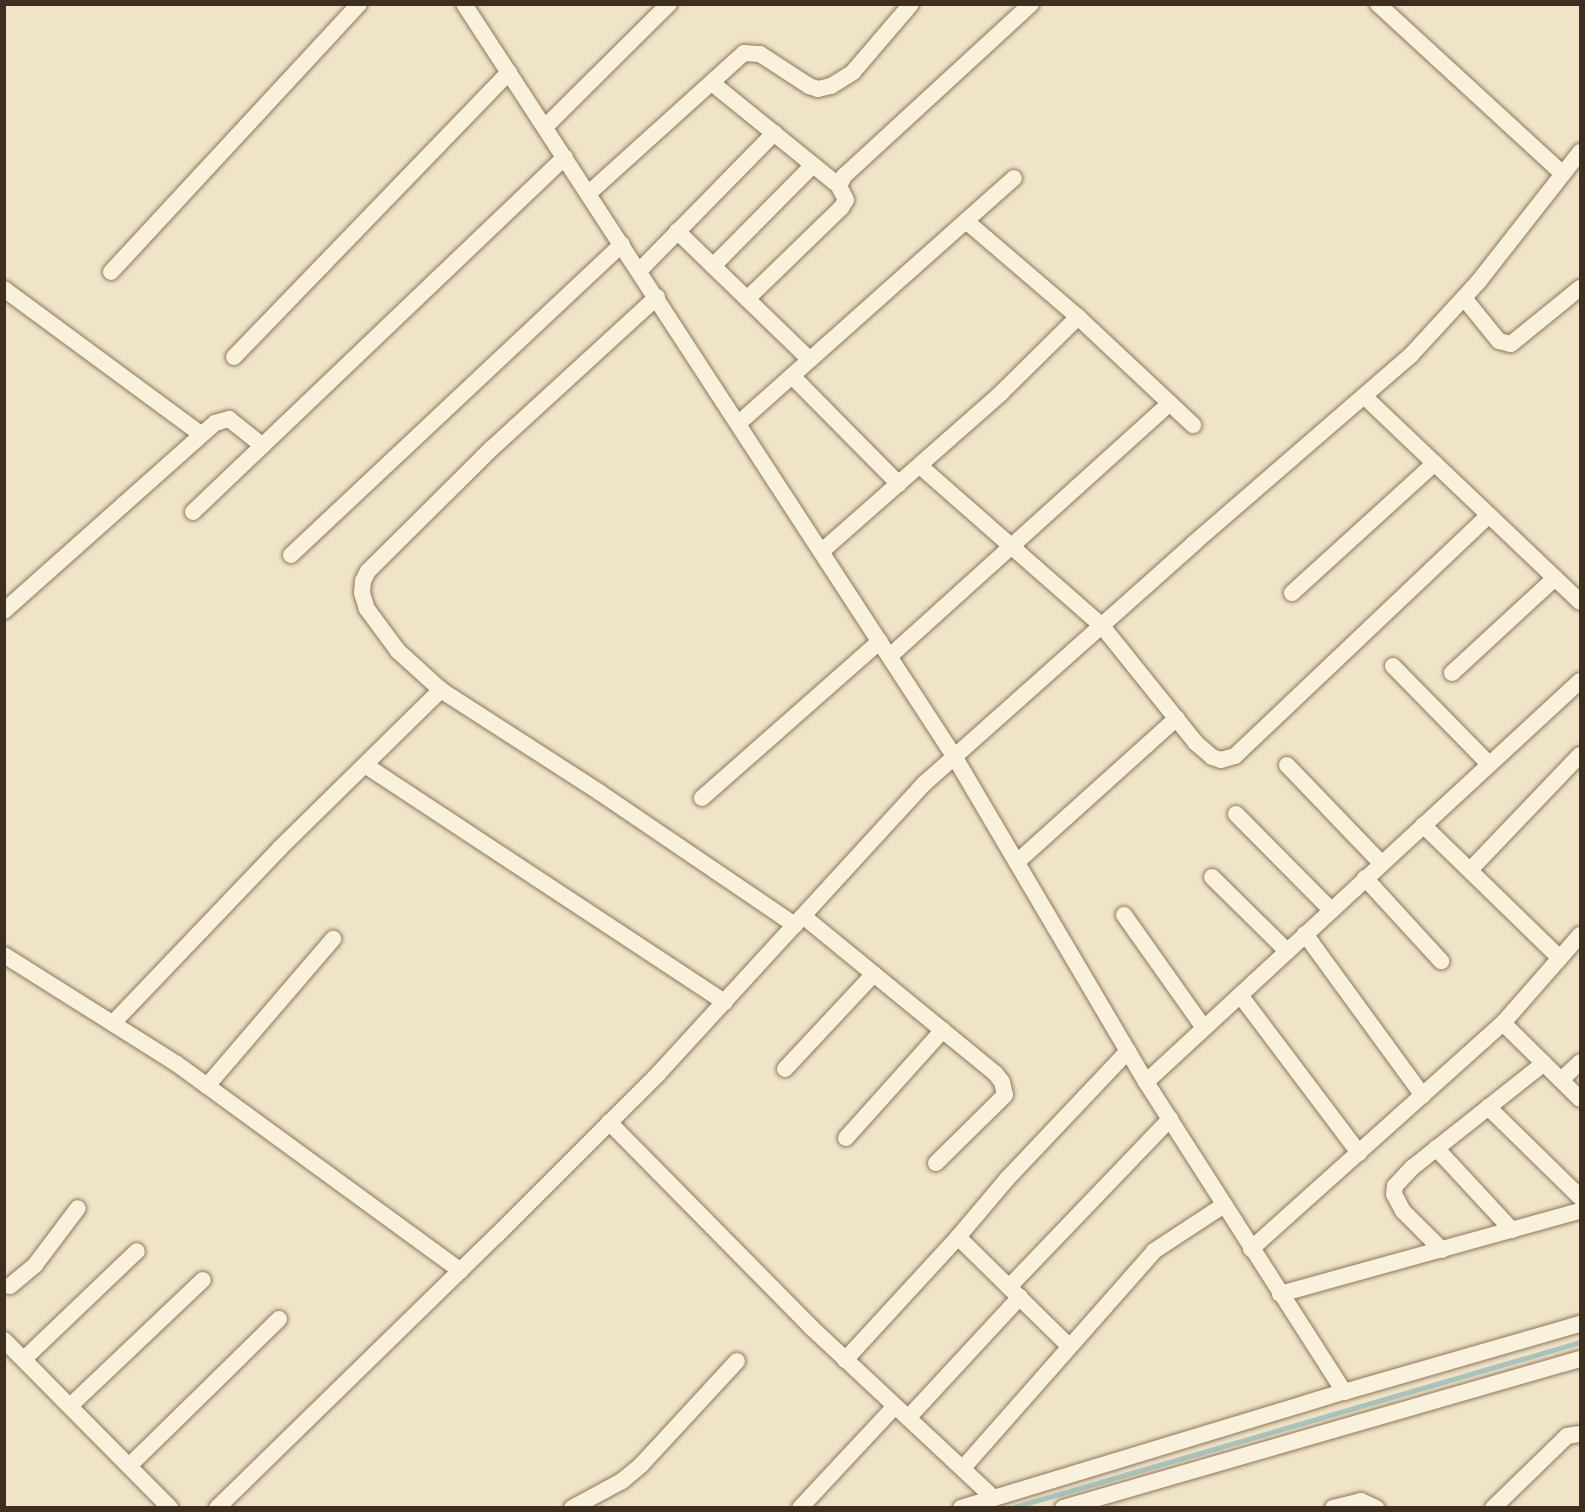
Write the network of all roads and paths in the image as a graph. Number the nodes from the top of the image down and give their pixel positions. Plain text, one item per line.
1 (359, 4) edge
2 (464, 4) edge
3 (669, 4) edge
4 (912, 4) edge
5 (1031, 4) edge
6 (1378, 4) edge
7 (509, 72) junction
8 (712, 83) junction
9 (545, 127) junction
10 (774, 133) junction
11 (1581, 152) edge
12 (565, 157) junction
13 (813, 165) junction
14 (1562, 173) junction
15 (1014, 178) dead end
16 (839, 186) junction
17 (589, 193) junction
18 (966, 221) junction
19 (677, 231) junction
20 (622, 244) junction
21 (713, 266) junction
22 (640, 270) junction
23 (111, 272) dead end
24 (1581, 288) edge
25 (4, 289) edge
26 (657, 297) junction
27 (1464, 298) junction
28 (747, 299) junction
29 (1078, 317) junction
30 (234, 357) dead end
31 (810, 360) junction
32 (792, 376) junction
33 (1365, 397) junction
34 (1170, 403) junction
35 (738, 423) junction
36 (1193, 424) dead end
37 (201, 434) junction
38 (263, 446) junction
39 (1435, 463) junction
40 (920, 466) junction
41 (899, 484) junction
42 (193, 512) dead end
43 (1489, 514) junction
44 (1012, 546) junction
45 (822, 551) junction
46 (291, 555) dead end
47 (1555, 578) junction
48 (1292, 592) dead end
49 (1581, 602) edge
50 (4, 611) edge
51 (1102, 626) junction
52 (880, 641) junction
53 (890, 656) junction
54 (1393, 666) dead end
55 (1452, 674) dead end
56 (1581, 681) edge
57 (441, 690) junction
58 (1177, 718) junction
59 (1581, 755) edge
60 (954, 756) junction
61 (1489, 764) junction
62 (365, 765) junction
63 (1287, 765) dead end
64 (702, 798) dead end
65 (1236, 814) dead end
66 (1423, 825) junction
67 (1017, 862) junction
68 (1381, 863) junction
69 (1470, 870) junction
70 (1212, 876) dead end
71 (1365, 878) junction
72 (1331, 910) junction
73 (1124, 915) dead end
74 (799, 921) junction
75 (1305, 934) junction
76 (1581, 935) edge
77 (333, 939) dead end
78 (1287, 951) junction
79 (4, 955) edge
80 (1560, 958) junction
81 (1441, 961) dead end
82 (874, 974) junction
83 (1240, 995) junction
84 (725, 1002) junction
85 (113, 1023) junction
86 (1503, 1023) junction
87 (1204, 1028) junction
88 (943, 1030) junction
89 (1128, 1050) junction
90 (1581, 1062) edge
91 (1544, 1063) junction
92 (785, 1069) dead end
93 (1561, 1080) junction
94 (1146, 1082) junction
95 (207, 1086) junction
96 (1423, 1096) junction
97 (1581, 1099) edge
98 (1488, 1107) junction
99 (1170, 1119) junction
100 (609, 1122) junction
101 (846, 1138) dead end
102 (1436, 1148) junction
103 (1359, 1153) junction
104 (936, 1163) dead end
105 (1581, 1197) edge
106 (1224, 1205) junction
107 (78, 1208) dead end
108 (1581, 1210) edge
109 (1512, 1230) junction
110 (958, 1237) junction
111 (1251, 1249) junction
112 (1442, 1250) junction
113 (137, 1251) dead end
114 (461, 1271) junction
115 (203, 1280) dead end
116 (6, 1287) edge
117 (1014, 1292) junction
118 (1280, 1294) junction
119 (279, 1319) dead end
120 (1581, 1324) edge
121 (4, 1340) edge
122 (1069, 1346) junction
123 (24, 1359) junction
124 (1581, 1359) edge
125 (737, 1360) dead end
126 (845, 1360) junction
127 (1344, 1392) junction
128 (895, 1406) junction
129 (70, 1407) junction
130 (908, 1418) junction
131 (1581, 1434) edge
132 (129, 1466) junction
133 (963, 1468) junction
134 (994, 1498) junction
135 (170, 1508) edge
136 (217, 1508) edge
137 (572, 1508) edge
138 (800, 1508) edge
139 (961, 1508) edge
140 (1063, 1508) edge
141 (1333, 1508) edge
142 (1376, 1508) edge
143 (1493, 1508) edge

1 - 23 street
2 - 7 street
3 - 9 street
4 - 8 street
5 - 16 street
6 - 14 street
7 - 9 street
7 - 30 street
8 - 10 street
8 - 17 street
9 - 12 street
10 - 13 street
10 - 19 street
11 - 14 street
12 - 17 street
12 - 38 street
13 - 16 street
13 - 21 street
14 - 27 street
15 - 18 street
16 - 28 street
17 - 20 street
18 - 29 street
18 - 31 street
19 - 21 street
19 - 22 street
20 - 22 street
20 - 46 street
21 - 28 street
22 - 26 street
24 - 27 street
25 - 37 street
26 - 35 street
26 - 57 street
27 - 33 street
28 - 31 street
29 - 34 street
29 - 40 street
31 - 32 street
32 - 35 street
32 - 41 street
33 - 39 street
33 - 51 street
34 - 36 street
34 - 44 street
35 - 45 street
37 - 38 street
37 - 50 street
38 - 42 street
39 - 43 street
39 - 48 street
40 - 41 street
40 - 44 street
41 - 45 street
43 - 47 street
43 - 58 street
44 - 51 street
44 - 53 street
45 - 52 street
47 - 49 street
47 - 55 street
51 - 58 street
51 - 60 street
52 - 53 street
52 - 64 street
53 - 60 street
54 - 61 street
56 - 61 street
57 - 62 street
57 - 74 street
58 - 67 street
59 - 69 street
60 - 67 street
60 - 74 street
61 - 66 street
62 - 84 street
62 - 85 street
63 - 68 street
65 - 72 street
66 - 68 street
66 - 69 street
67 - 89 street
68 - 71 street
69 - 80 street
70 - 78 street
71 - 72 street
71 - 81 street
72 - 75 street
73 - 87 street
74 - 82 street
74 - 84 street
75 - 78 street
75 - 96 street
76 - 80 street
77 - 95 street
78 - 83 street
79 - 85 street
80 - 86 street
82 - 88 street
82 - 92 street
83 - 87 street
83 - 103 street
84 - 100 street
85 - 95 street
86 - 91 street
86 - 96 street
87 - 94 street
88 - 101 street
88 - 104 street
89 - 94 street
89 - 110 street
90 - 93 street
91 - 93 street
91 - 98 street
93 - 97 street
94 - 99 street
95 - 114 street
96 - 103 street
98 - 102 street
98 - 105 street
99 - 106 street
99 - 117 street
100 - 114 street
100 - 126 street
102 - 109 street
102 - 112 street
103 - 111 street
106 - 111 street
106 - 122 street
107 - 116 street
108 - 109 street
109 - 112 street
110 - 117 street
110 - 126 street
111 - 118 street
112 - 118 street
113 - 123 street
114 - 136 street
115 - 129 street
117 - 122 street
117 - 130 street
118 - 127 street
119 - 132 street
120 - 127 street
121 - 123 street
122 - 133 street
123 - 129 street
124 - 140 street
125 - 137 street
126 - 128 street
127 - 134 street
128 - 130 street
128 - 138 street
129 - 132 street
130 - 133 street
131 - 143 street
132 - 135 street
133 - 134 street
134 - 139 street
141 - 142 street

